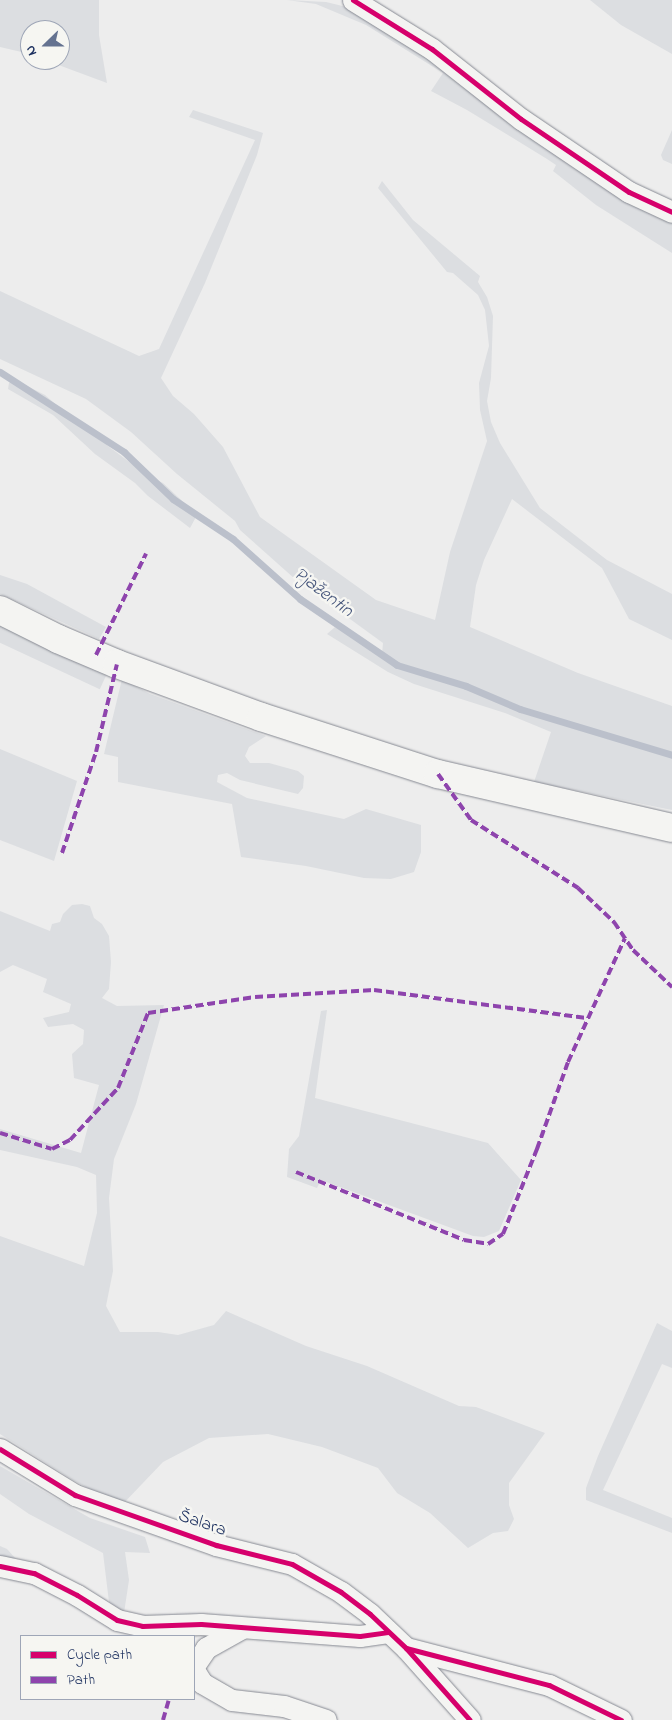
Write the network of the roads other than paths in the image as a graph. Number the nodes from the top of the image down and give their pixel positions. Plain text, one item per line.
1 (353, 0) edge
2 (672, 212) edge
3 (0, 610) edge
4 (672, 828) edge
5 (0, 1449) edge
6 (0, 1566) edge
7 (242, 1628) junction
8 (388, 1632) junction
9 (406, 1648) junction
10 (195, 1666) edge
11 (195, 1670) edge
12 (326, 1720) edge
13 (470, 1720) edge
14 (621, 1720) edge

1 - 2 street
3 - 4 main road
5 - 8 street, Šalara
6 - 7 street
7 - 8 street
7 - 10 street
8 - 9 street, Šalara
9 - 13 street, Šalara
9 - 14 street
11 - 12 street

